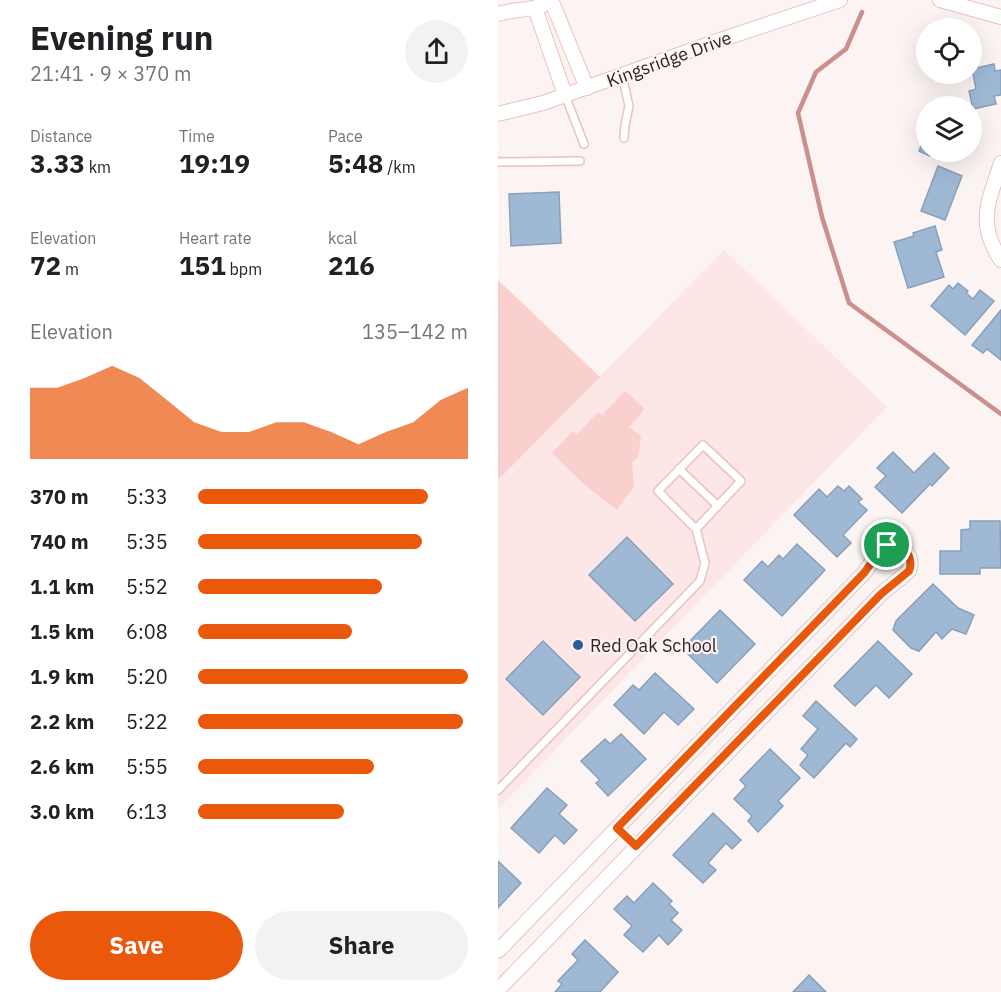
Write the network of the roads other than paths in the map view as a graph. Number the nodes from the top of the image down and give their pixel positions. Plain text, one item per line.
1 (840, 0) edge
2 (940, 0) edge
3 (554, 1) edge
4 (536, 8) junction
5 (498, 14) edge
6 (1001, 17) edge
7 (571, 48) junction
8 (551, 55) junction
9 (622, 75) junction
10 (587, 88) junction
11 (565, 95) junction
12 (498, 114) edge
13 (624, 138) dead end
14 (584, 144) dead end
15 (580, 161) dead end
16 (498, 162) edge
17 (1001, 163) edge
18 (1001, 260) edge
19 (679, 469) junction
20 (718, 506) junction
21 (696, 529) junction
22 (498, 790) edge
23 (617, 828) junction
24 (636, 846) junction
25 (498, 951) edge
26 (498, 990) edge

1 - 9 street, Kingsridge Drive
2 - 6 street
3 - 4 street
3 - 7 street
4 - 5 street
4 - 8 street
7 - 8 lane
7 - 10 street
8 - 11 street
9 - 10 street, Kingsridge Drive
9 - 13 lane
10 - 11 street, Kingsridge Drive
11 - 12 street, Kingsridge Drive
11 - 14 lane
15 - 16 lane
17 - 18 street
19 - 20 lane
19 - 20 lane
19 - 21 lane
20 - 21 lane
21 - 22 lane
23 - 24 lane
23 - 24 street
23 - 25 street
24 - 26 street

